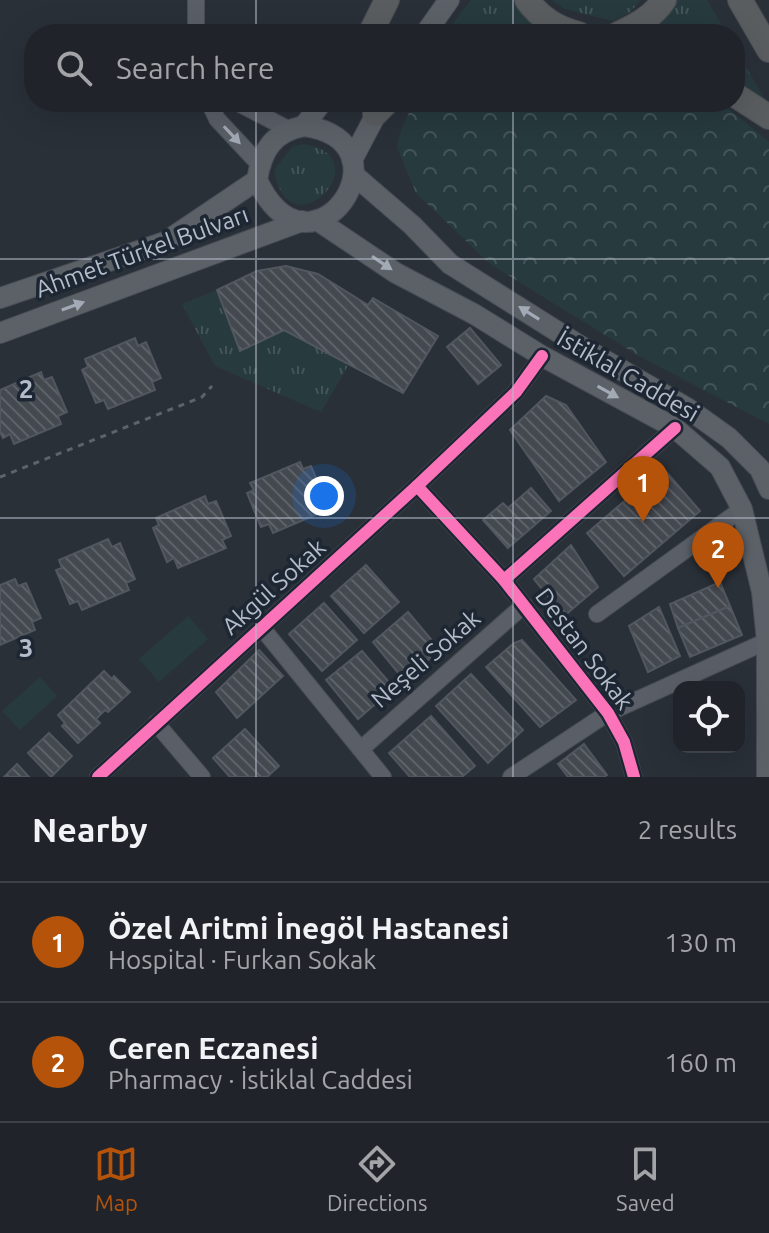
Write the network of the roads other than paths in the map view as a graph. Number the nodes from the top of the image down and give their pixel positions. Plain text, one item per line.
1 (196, 0) edge
2 (387, 0) edge
3 (400, 0) edge
4 (449, 0) edge
5 (527, 0) edge
6 (664, 0) edge
7 (740, 0) edge
8 (196, 24) edge
9 (376, 24) edge
10 (380, 24) edge
11 (432, 24) edge
12 (553, 24) edge
13 (639, 24) edge
14 (769, 50) edge
15 (745, 101) edge
16 (214, 112) edge
17 (260, 112) edge
18 (312, 112) edge
19 (379, 112) edge
20 (769, 117) edge
21 (296, 127) junction
22 (353, 167) junction
23 (258, 172) junction
24 (309, 220) junction
25 (0, 298) edge
26 (0, 333) edge
27 (542, 356) junction
28 (675, 428) junction
29 (417, 486) junction
30 (769, 489) edge
31 (742, 509) junction
32 (504, 580) junction
33 (524, 605) junction
34 (597, 614) dead end
35 (262, 628) junction
36 (767, 641) junction
37 (608, 713) junction
38 (156, 723) junction
39 (361, 749) junction
40 (98, 777) edge
41 (202, 777) edge
42 (383, 777) edge
43 (511, 777) edge
44 (634, 777) edge
45 (767, 777) edge

1 - 8 street
2 - 9 highway
3 - 10 main road
4 - 11 main road
5 - 12 highway
6 - 13 highway
7 - 14 highway
15 - 20 highway
16 -> 23 street
17 - 21 street
18 - 21 main road
19 - 22 main road
21 - 22 main road
21 - 23 main road
22 - 24 main road
30 -> 22 main road, İstiklal Caddesi
23 - 24 main road
23 - 25 main road, Ahmet Türkel Bulvarı
26 -> 24 main road, Ahmet Türkel Bulvarı
24 -> 27 main road, İstiklal Caddesi
27 -> 28 main road, İstiklal Caddesi
27 - 29 street, Akgül Sokak
28 - 31 main road, İstiklal Caddesi
28 - 32 street
29 - 32 street, Destan Sokak
29 - 35 street, Akgül Sokak
31 - 34 street
31 - 36 main road, İstiklal Caddesi
32 - 33 street, Destan Sokak
33 - 37 street, Destan Sokak
33 - 39 street, Neşeli Sokak
35 - 38 street, Akgül Sokak
35 - 39 street
36 - 37 street
36 - 45 main road, İstiklal Caddesi
37 - 43 street
37 - 44 street, Destan Sokak
38 - 40 street, Akgül Sokak
38 - 41 street
39 - 42 street

